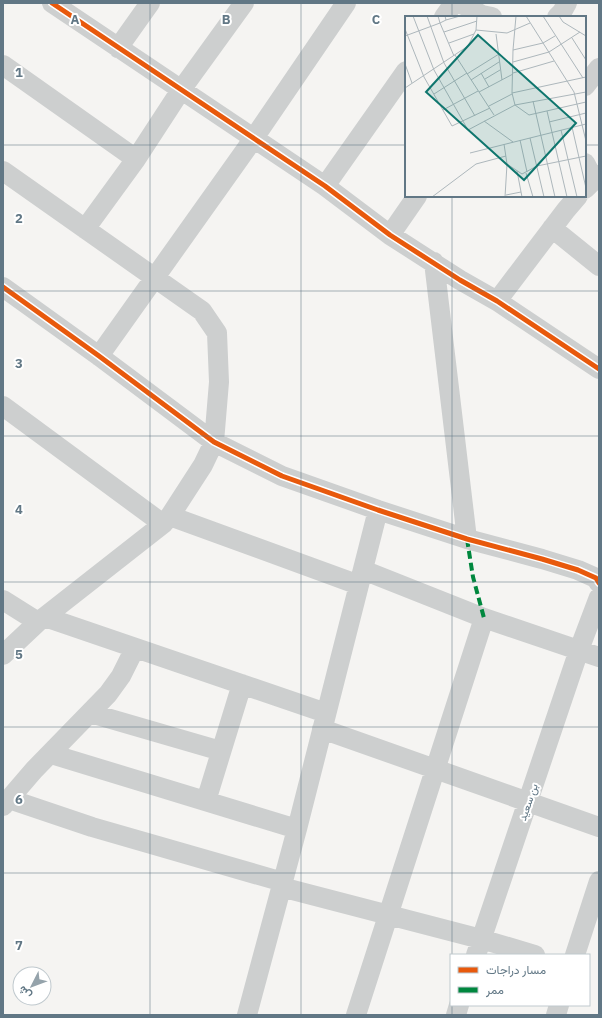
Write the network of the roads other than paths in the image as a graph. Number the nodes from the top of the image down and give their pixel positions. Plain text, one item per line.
1 (52, 3) edge
2 (150, 3) edge
3 (244, 3) edge
4 (346, 3) edge
5 (454, 3) edge
6 (460, 3) edge
7 (567, 3) edge
8 (445, 16) edge
9 (489, 16) edge
10 (558, 16) edge
11 (118, 48) junction
12 (3, 65) edge
13 (599, 68) edge
14 (405, 72) edge
15 (586, 85) edge
16 (182, 90) junction
17 (254, 138) junction
18 (136, 159) junction
19 (3, 171) edge
20 (325, 186) junction
21 (416, 197) edge
22 (577, 197) edge
23 (552, 228) junction
24 (85, 229) junction
25 (390, 235) junction
26 (434, 262) junction
27 (599, 266) edge
28 (155, 278) junction
29 (3, 288) edge
30 (497, 301) junction
31 (99, 356) junction
32 (599, 369) edge
33 (3, 406) edge
34 (214, 442) junction
35 (378, 510) junction
36 (167, 520) junction
37 (467, 539) junction
38 (361, 578) junction
39 (599, 583) edge
40 (599, 598) edge
41 (3, 600) edge
42 (484, 618) junction
43 (42, 620) junction
44 (135, 648) junction
45 (579, 650) junction
46 (3, 655) edge
47 (599, 657) edge
48 (242, 684) junction
49 (90, 713) junction
50 (324, 721) junction
51 (221, 751) junction
52 (50, 754) junction
53 (436, 768) junction
54 (206, 801) junction
55 (528, 802) junction
56 (6, 803) edge
57 (599, 827) edge
58 (297, 829) junction
59 (599, 881) edge
60 (282, 884) junction
61 (388, 915) junction
62 (479, 947) edge
63 (529, 954) edge
64 (575, 954) edge
65 (248, 1015) edge
66 (356, 1015) edge

1 - 11 street
2 - 11 street
3 - 16 street
4 - 17 street
5 - 8 street
6 - 9 street
7 - 10 street
11 - 16 street
12 - 18 street
13 - 15 street
14 - 20 street
16 - 17 street
16 - 18 street
17 - 20 street
17 - 28 street
18 - 24 street
19 - 24 street
20 - 25 street
21 - 25 street
22 - 23 street
23 - 27 street
23 - 30 street
24 - 28 street
25 - 26 street
26 - 30 street
26 - 37 street
28 - 31 street
28 - 34 street
29 - 31 street
30 - 32 street
31 - 34 street
33 - 36 street
34 - 35 street
34 - 36 street
35 - 37 street
35 - 38 street
36 - 38 street
36 - 43 street
37 - 39 street
38 - 42 street
38 - 50 street
40 - 45 street, بن سعيد
41 - 43 street
42 - 45 street
42 - 53 street
43 - 44 street
43 - 46 street
44 - 48 street
44 - 49 street
45 - 47 street
45 - 55 street, بن سعيد
48 - 50 street
48 - 51 street
49 - 51 street
49 - 52 street
50 - 53 street
50 - 58 street
51 - 54 street
52 - 54 street
52 - 56 street
53 - 55 street
53 - 61 street
54 - 58 street
55 - 57 street
55 - 62 street, بن سعيد
56 - 60 street
58 - 60 street
59 - 64 street
60 - 61 street
60 - 65 street
61 - 62 street
61 - 66 street
62 - 63 street

